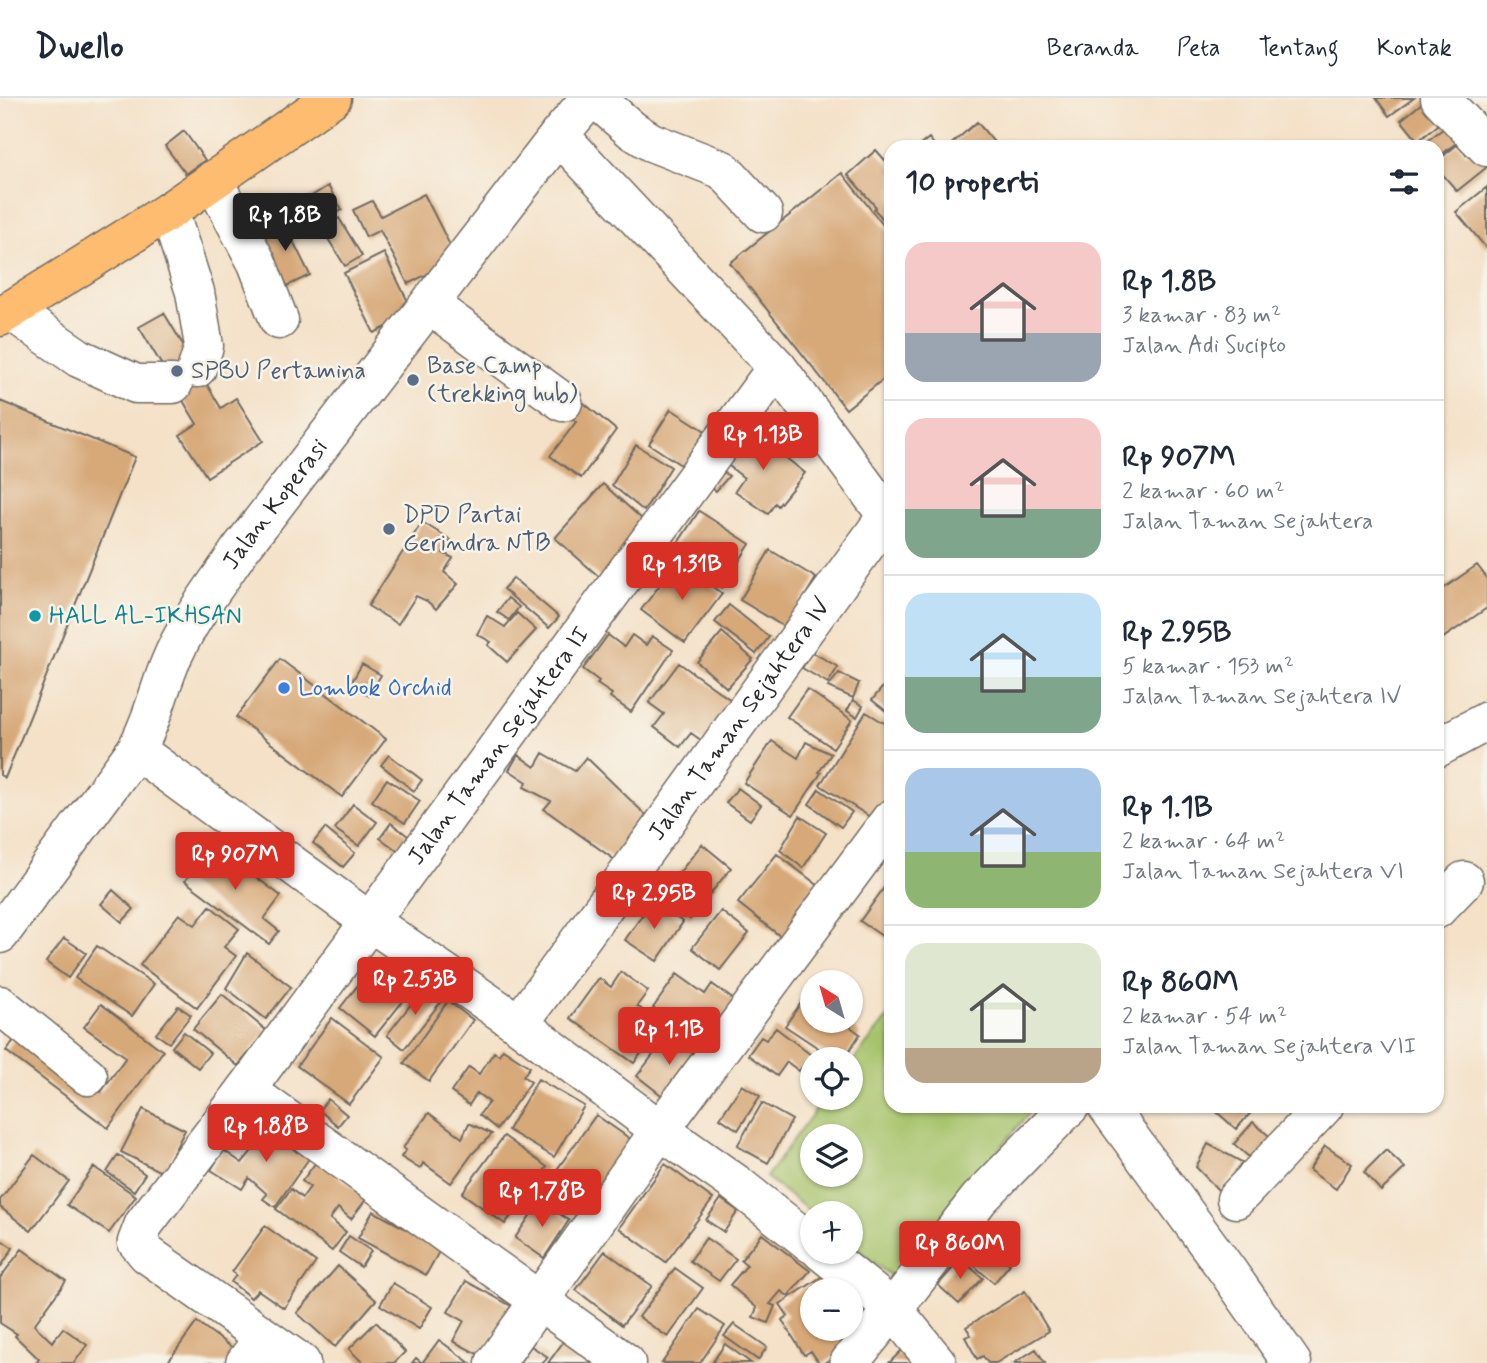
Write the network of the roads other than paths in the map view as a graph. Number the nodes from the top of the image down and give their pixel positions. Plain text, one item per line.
1 (332, 98) edge
2 (590, 98) edge
3 (596, 98) edge
4 (1440, 98) edge
5 (559, 135) junction
6 (1487, 147) edge
7 (213, 180) junction
8 (169, 211) junction
9 (764, 213) dead end
10 (430, 305) junction
11 (5, 314) edge
12 (279, 320) dead end
13 (777, 367) junction
14 (562, 402) dead end
15 (884, 511) edge
16 (884, 525) edge
17 (1487, 721) edge
18 (1444, 744) edge
19 (136, 750) junction
20 (884, 828) edge
21 (1464, 881) dead end
22 (1444, 902) edge
23 (369, 921) junction
24 (0, 934) edge
25 (0, 1005) edge
26 (519, 1024) junction
27 (88, 1076) dead end
28 (246, 1090) junction
29 (1063, 1113) edge
30 (1112, 1113) edge
31 (1318, 1113) edge
32 (660, 1130) junction
33 (1236, 1199) dead end
34 (800, 1234) edge
35 (837, 1264) edge
36 (538, 1300) junction
37 (893, 1309) junction
38 (254, 1350) edge
39 (301, 1363) edge
40 (495, 1363) edge
41 (626, 1363) edge
42 (849, 1363) edge
43 (937, 1363) edge
44 (1292, 1363) edge

1 - 7 highway
2 - 5 street, Jalan Koperasi
3 - 9 street
4 - 6 street
5 - 10 street, Jalan Koperasi
5 - 13 street
7 - 8 highway
7 - 12 street
8 - 11 highway
8 - 11 street
10 - 14 street
10 - 19 street, Jalan Koperasi
13 - 15 street
13 - 23 street, Jalan Taman Sejahtera II
16 - 26 street, Jalan Taman Sejahtera IV
17 - 18 street
19 - 23 street
19 - 24 street, Jalan Koperasi
20 - 32 street
21 - 22 street
23 - 26 street
23 - 28 street, Jalan Taman Sejahtera II
25 - 27 street
26 - 32 street
28 - 36 street
28 - 38 street, Jalan Taman Sejahtera II
29 - 37 street
30 - 44 street
31 - 33 street
32 - 34 street
32 - 36 street
35 - 37 street
36 - 40 street
36 - 41 street
37 - 42 street
37 - 43 street
38 - 39 street

